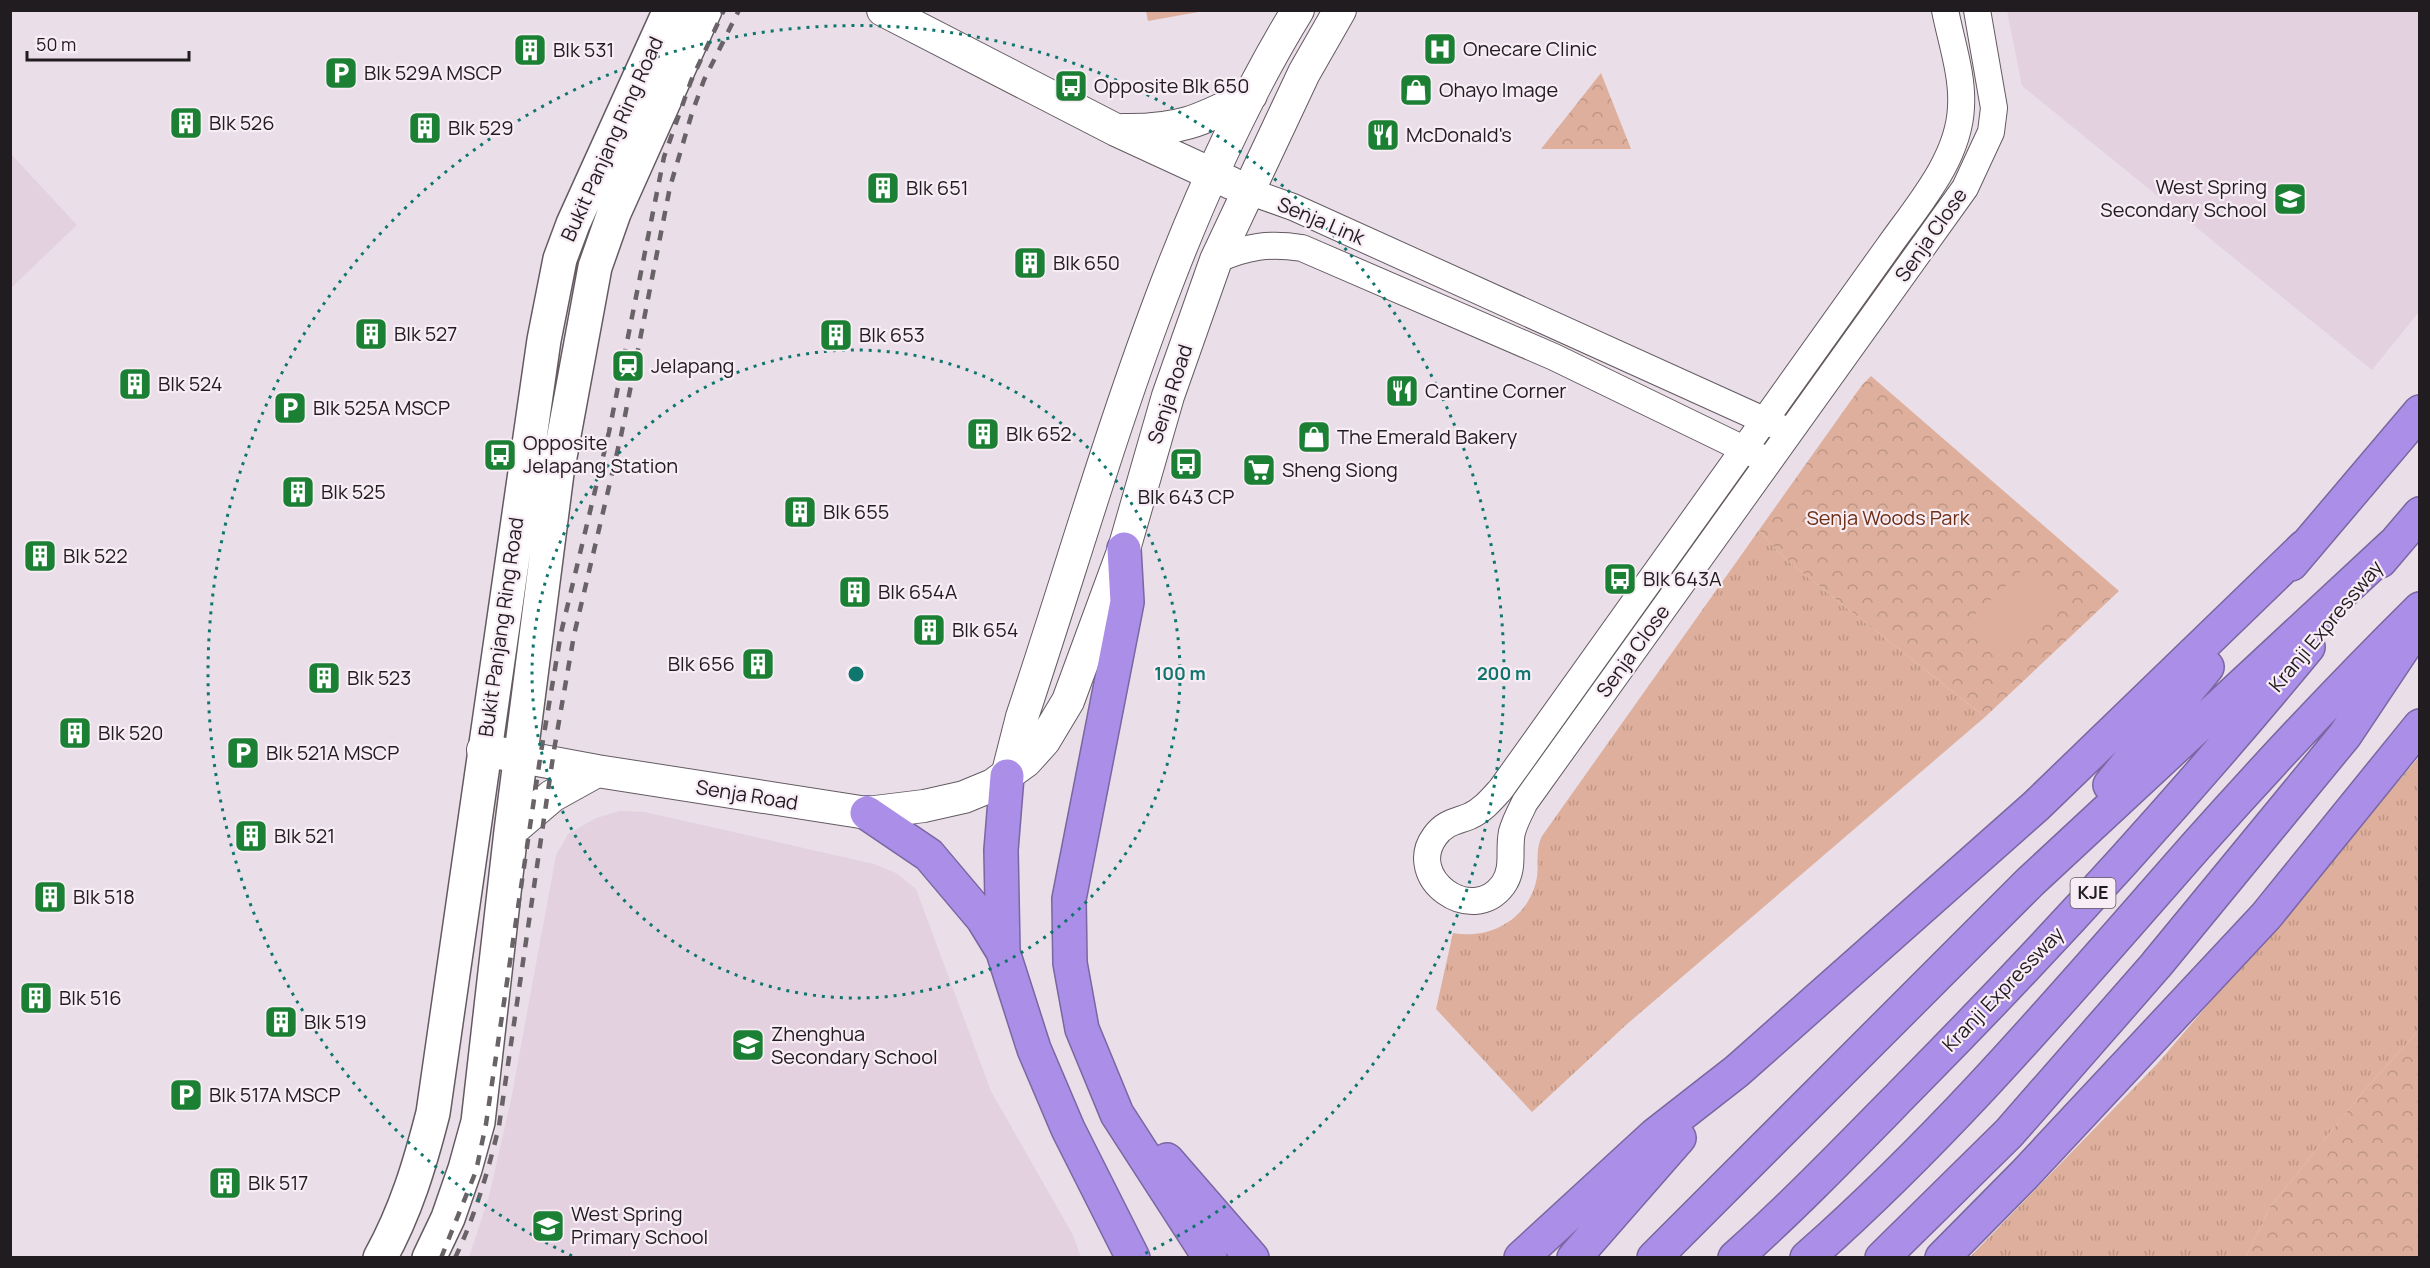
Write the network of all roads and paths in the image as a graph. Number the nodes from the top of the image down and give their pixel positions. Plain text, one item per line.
1 (670, 10) edge
2 (705, 10) edge
3 (883, 10) edge
4 (1298, 10) edge
5 (1340, 10) edge
6 (1945, 10) edge
7 (1977, 10) edge
8 (1251, 94) junction
9 (1116, 129) junction
10 (1212, 174) junction
11 (1248, 191) junction
12 (1216, 260) junction
13 (2420, 412) edge
14 (1765, 419) junction
15 (1789, 433) junction
16 (1744, 448) junction
17 (1768, 462) junction
18 (2420, 514) edge
19 (2394, 544) junction
20 (2304, 548) junction
21 (1124, 549) junction
22 (2420, 609) edge
23 (2420, 623) edge
24 (2420, 726) edge
25 (483, 750) junction
26 (521, 757) junction
27 (597, 771) junction
28 (1007, 776) junction
29 (867, 813) junction
30 (1468, 817) junction
31 (511, 831) junction
32 (1510, 847) junction
33 (2030, 882) junction
34 (1003, 952) junction
35 (1737, 1071) junction
36 (1117, 1114) junction
37 (1093, 1180) junction
38 (380, 1257) edge
39 (429, 1257) edge
40 (1133, 1257) edge
41 (1148, 1257) edge
42 (1210, 1257) edge
43 (1252, 1257) edge
44 (1521, 1257) edge
45 (1574, 1257) edge
46 (1654, 1257) edge
47 (1735, 1257) edge
48 (1807, 1257) edge
49 (1882, 1257) edge
50 (1942, 1257) edge

1 - 25 main road, Bukit Panjang Ring Road
2 - 26 main road, Bukit Panjang Ring Road
3 - 9 street, Senja Link
4 - 8 street, Senja Road
5 - 11 street, Senja Road
6 - 14 street, Senja Close
7 - 15 street, Senja Close
8 - 9 street
8 - 10 street, Senja Road
9 - 10 street, Senja Link
10 - 11 street, Senja Link
10 - 28 street, Senja Road
11 - 12 street, Senja Road
11 - 14 street, Senja Link
12 - 16 street, Senja Link
12 - 21 street, Senja Road
13 - 20 highway
14 - 15 street
14 - 16 street, Senja Close
15 - 17 street, Senja Close
16 - 17 street
16 - 30 street, Senja Close
17 - 32 street, Senja Close
18 - 19 highway, Kranji Expressway / KJE
19 - 33 highway
19 - 47 highway, Kranji Expressway / KJE
20 - 33 highway
20 - 35 highway
21 - 28 street, Senja Road
21 - 36 highway
22 - 48 highway, KJE
23 - 49 highway
24 - 50 highway
25 - 26 street, Senja Road
25 - 38 main road, Bukit Panjang Ring Road
26 - 27 street, Senja Road
26 - 31 main road, Bukit Panjang Ring Road
27 - 29 street, Senja Road
27 - 31 street
28 - 29 street, Senja Road
28 - 34 highway
29 - 34 highway
30 - 32 street
30 - 32 street, Senja Close
31 - 39 main road, Bukit Panjang Ring Road
33 - 46 highway
34 - 37 highway
35 - 44 highway
35 - 45 highway
36 - 42 highway
36 - 43 highway
37 - 40 highway
37 - 41 highway

